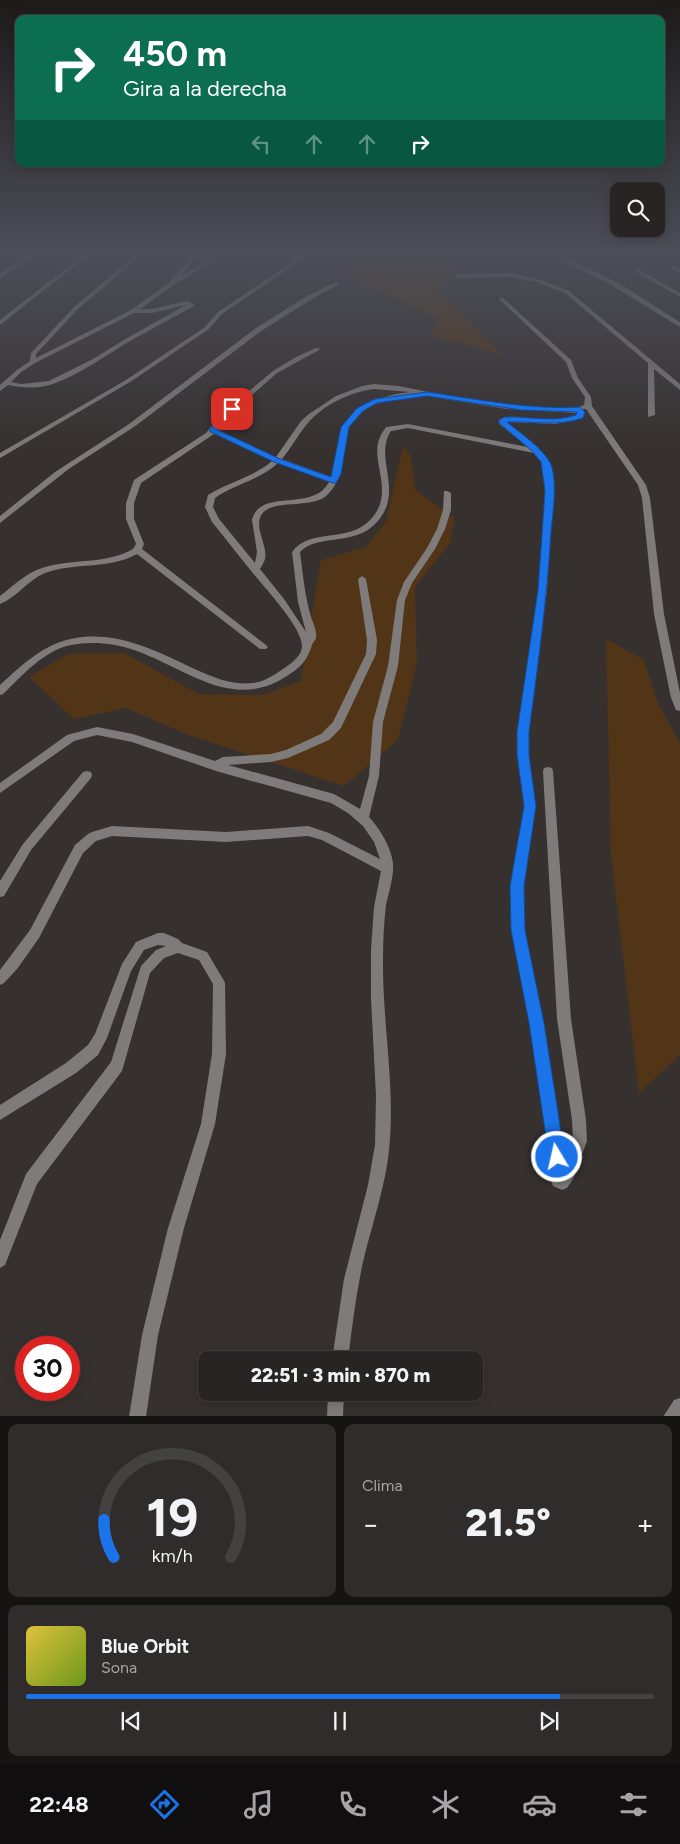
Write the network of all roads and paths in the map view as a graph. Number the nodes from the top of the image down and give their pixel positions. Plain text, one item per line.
1 (65, 320) edge
2 (115, 320) edge
3 (163, 320) edge
4 (214, 320) edge
5 (275, 320) edge
6 (525, 320) edge
7 (603, 320) edge
8 (318, 349) dead end
9 (33, 362) junction
10 (651, 363) junction
11 (7, 383) junction
12 (680, 388) edge
13 (0, 389) edge
14 (427, 394) junction
15 (584, 408) junction
16 (650, 415) dead end
17 (214, 431) junction
18 (537, 452) junction
19 (0, 456) edge
20 (277, 460) junction
21 (333, 481) junction
22 (447, 493) dead end
23 (0, 520) edge
24 (138, 551) junction
25 (255, 570) junction
26 (362, 579) dead end
27 (0, 601) edge
28 (307, 646) junction
29 (263, 647) dead end
30 (0, 691) edge
31 (680, 707) edge
32 (216, 766) junction
33 (548, 771) dead end
34 (87, 775) dead end
35 (0, 790) edge
36 (363, 817) junction
37 (387, 868) junction
38 (0, 892) edge
39 (178, 948) junction
40 (0, 979) edge
41 (0, 1113) edge
42 (0, 1260) edge
43 (341, 1351) edge
44 (336, 1401) edge
45 (680, 1406) edge
46 (137, 1416) edge
47 (335, 1416) edge
48 (671, 1416) edge

1 - 9 street
2 - 9 street
3 - 11 street
4 - 19 street
5 - 23 street
6 - 15 street
7 - 10 street
8 - 17 street
9 - 11 street
10 - 12 street
10 - 16 street
11 - 13 street
14 - 15 street
14 - 20 street
14 - 21 street
15 - 18 street
15 - 31 street
17 - 20 street
17 - 24 street
18 - 28 street
18 - 33 street
20 - 21 street
20 - 25 street
21 - 25 street
22 - 36 street
24 - 27 street
24 - 29 street
25 - 28 street
26 - 32 street
28 - 30 street
32 - 35 street
32 - 36 street
34 - 38 street
36 - 37 street
37 - 40 street
37 - 43 street
39 - 41 street
39 - 42 street
39 - 46 street
44 - 47 street
45 - 48 street

